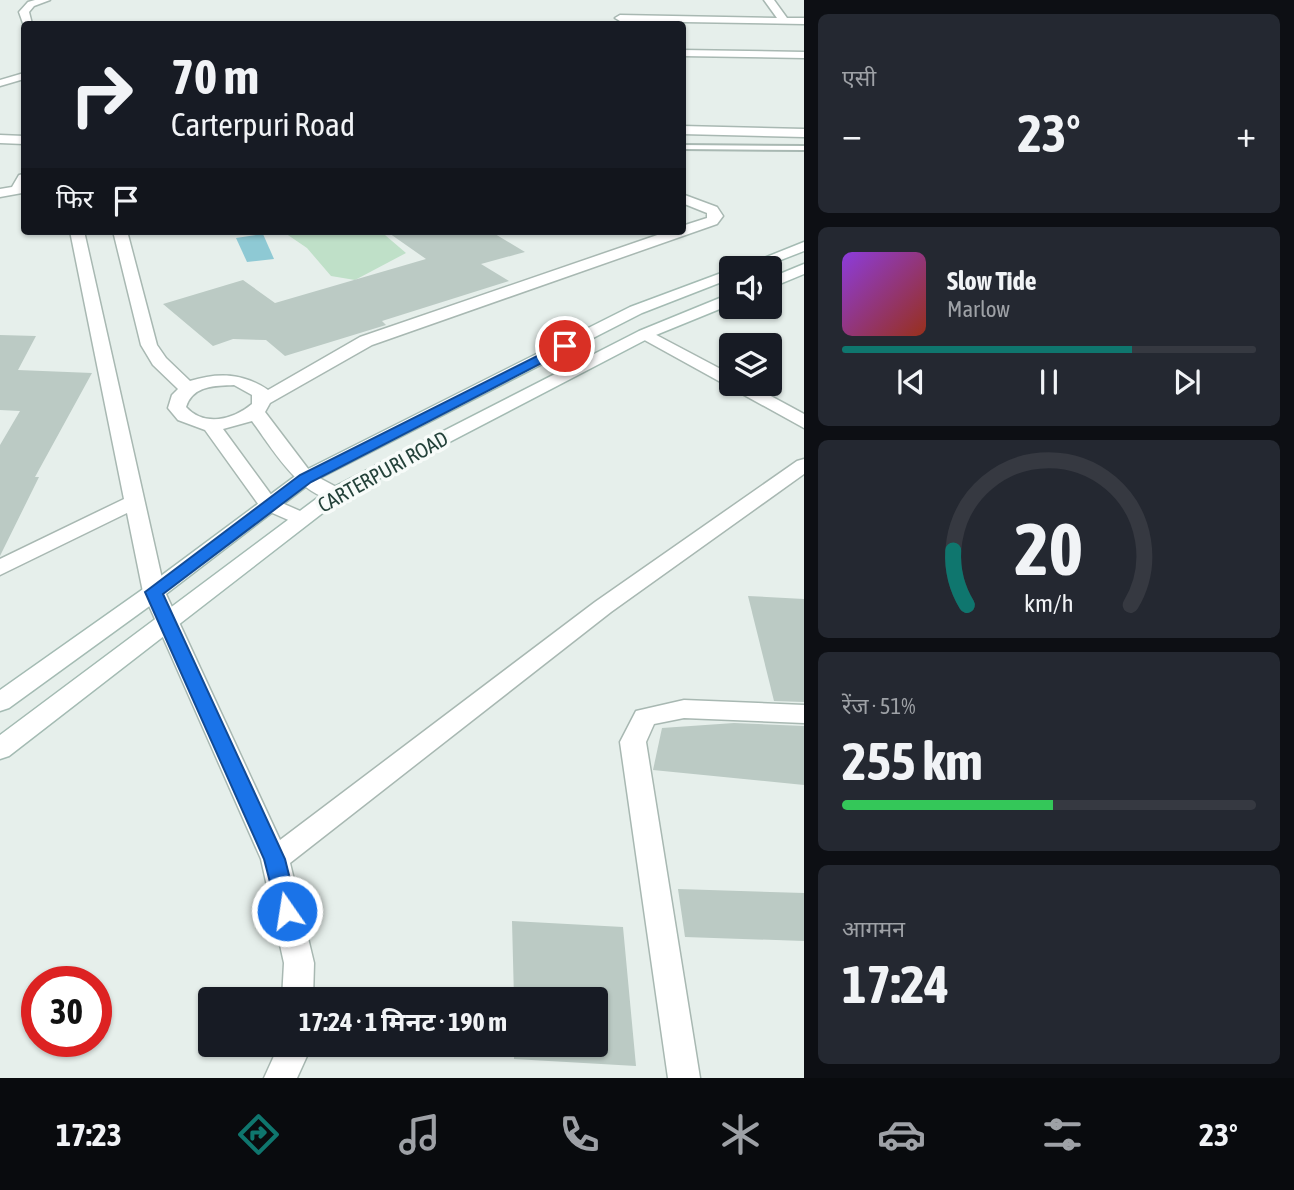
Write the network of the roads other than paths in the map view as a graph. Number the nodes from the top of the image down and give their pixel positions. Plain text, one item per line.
1 (45, 0) edge
2 (769, 0) edge
3 (620, 17) edge
4 (26, 21) edge
5 (784, 21) junction
6 (804, 21) edge
7 (686, 53) edge
8 (804, 55) edge
9 (21, 77) edge
10 (0, 83) edge
11 (686, 130) edge
12 (804, 134) edge
13 (0, 139) edge
14 (21, 140) edge
15 (686, 147) edge
16 (804, 148) edge
17 (21, 183) edge
18 (0, 193) edge
19 (686, 200) edge
20 (686, 230) edge
21 (78, 235) edge
22 (121, 235) edge
23 (672, 235) edge
24 (804, 246) edge
25 (778, 256) edge
26 (804, 269) edge
27 (719, 278) edge
28 (782, 278) edge
29 (719, 303) edge
30 (645, 334) junction
31 (719, 375) edge
32 (188, 389) junction
33 (757, 396) edge
34 (259, 406) junction
35 (804, 422) edge
36 (210, 424) junction
37 (804, 465) edge
38 (305, 478) junction
39 (335, 494) junction
40 (135, 501) junction
41 (268, 504) junction
42 (300, 519) junction
43 (0, 568) edge
44 (154, 592) junction
45 (166, 625) junction
46 (0, 702) edge
47 (804, 714) edge
48 (0, 749) edge
49 (275, 859) junction
50 (298, 987) edge
51 (290, 1057) edge
52 (280, 1078) edge
53 (684, 1078) edge

1 - 4 street
2 - 5 street
3 - 5 street
5 - 6 street
7 - 8 street
9 - 10 street
11 - 12 street
13 - 14 street
15 - 16 lane
17 - 18 street
19 - 20 street
21 - 40 street
22 - 32 street
23 - 34 street
24 - 25 street
26 - 28 street
27 - 38 street, CARTERPURI ROAD
29 - 30 street, CARTERPURI ROAD
30 - 31 street
30 - 39 street, CARTERPURI ROAD
32 - 34 street
32 - 36 street
33 - 35 street
34 - 36 street
34 - 38 street
36 - 41 street
37 - 49 street
38 - 39 street
38 - 41 street, CARTERPURI ROAD
39 - 42 street, CARTERPURI ROAD
40 - 43 street
40 - 44 street
41 - 42 street
41 - 44 street, CARTERPURI ROAD
42 - 45 street, CARTERPURI ROAD
44 - 45 street
44 - 46 street, CARTERPURI ROAD
45 - 48 street, CARTERPURI ROAD
45 - 49 street
47 - 53 street
49 - 50 street
51 - 52 street

